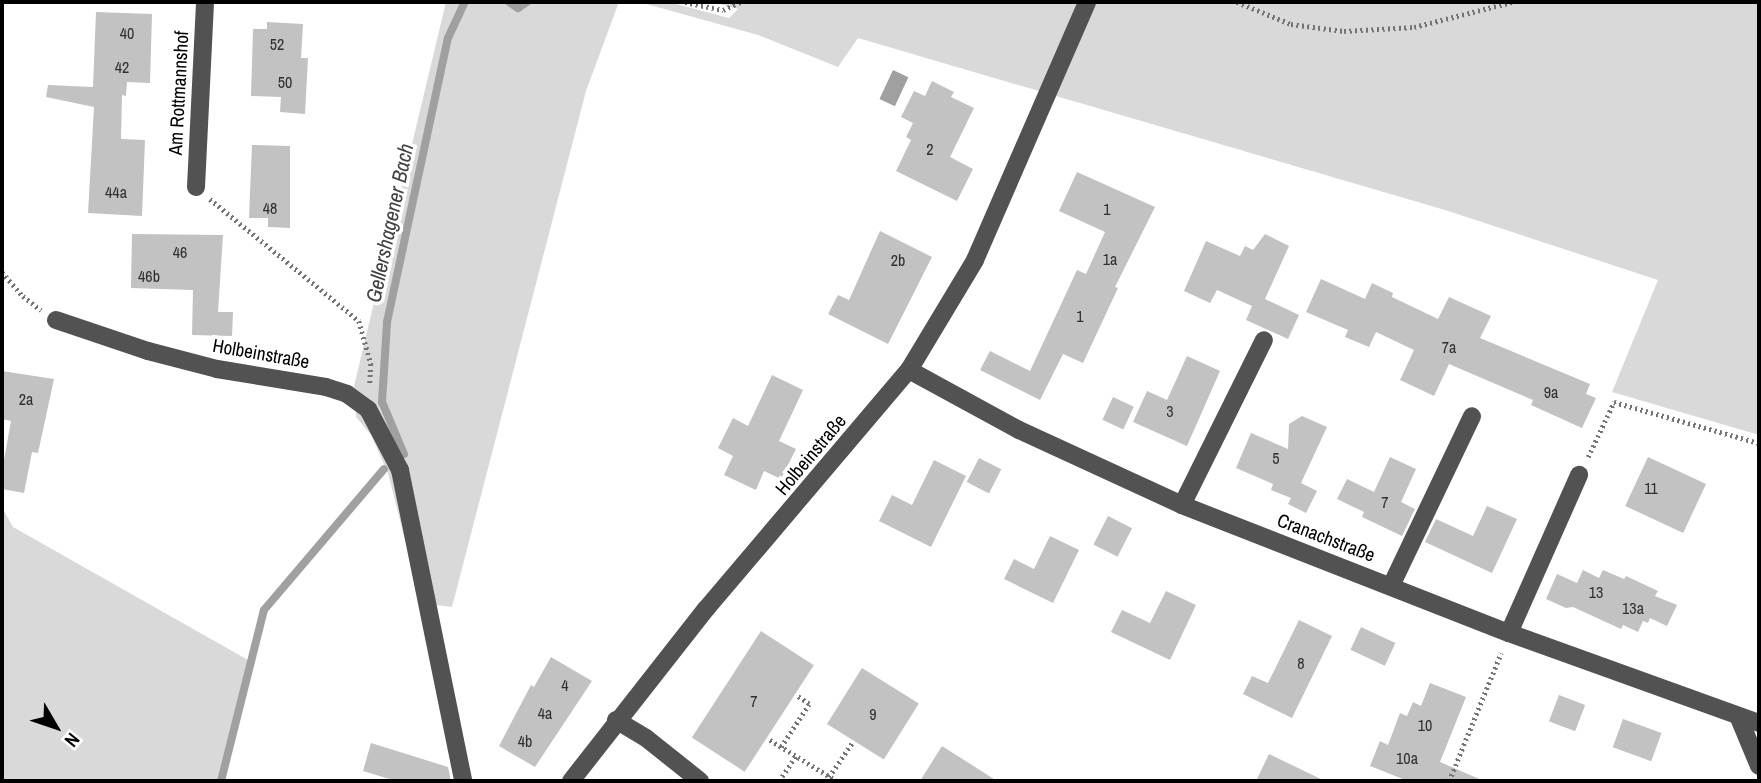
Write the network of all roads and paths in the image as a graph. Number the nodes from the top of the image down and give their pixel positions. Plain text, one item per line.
1 (205, 2) edge
2 (685, 2) edge
3 (740, 2) edge
4 (1087, 2) edge
5 (1237, 2) edge
6 (1512, 2) edge
7 (196, 187) joint
8 (2, 272) edge
9 (56, 320) joint
10 (1264, 340) dead end
11 (909, 370) junction
12 (368, 410) junction
13 (1472, 416) dead end
14 (1759, 443) edge
15 (1579, 475) joint
16 (1182, 505) junction
17 (1391, 586) junction
18 (1509, 633) junction
19 (797, 696) dead end
20 (1739, 718) junction
21 (616, 720) junction
22 (1759, 723) edge
23 (770, 740) dead end
24 (852, 743) dead end
25 (781, 747) junction
26 (796, 756) junction
27 (1759, 766) edge
28 (830, 776) junction
29 (463, 781) edge
30 (571, 781) edge
31 (700, 781) edge
32 (779, 781) edge
33 (837, 781) edge
34 (1450, 781) edge

1 - 7 street, Am Rottmannshof
2 - 3 path
4 - 11 street, Holbeinstraße
5 - 6 path
7 - 12 path
8 - 9 path
9 - 12 street, Holbeinstraße
10 - 16 street
11 - 16 street, Cranachstraße
11 - 21 street, Holbeinstraße
12 - 29 street, Holbeinstraße
13 - 17 street
14 - 15 path
15 - 18 street
16 - 17 street, Cranachstraße
17 - 18 street, Cranachstraße
18 - 20 street, Cranachstraße
18 - 34 path
19 - 25 path
20 - 22 street, Cranachstraße
20 - 27 street
21 - 30 street, Holbeinstraße
21 - 31 street
23 - 25 path
24 - 28 path
25 - 26 path
26 - 28 path
26 - 32 path
28 - 33 path

